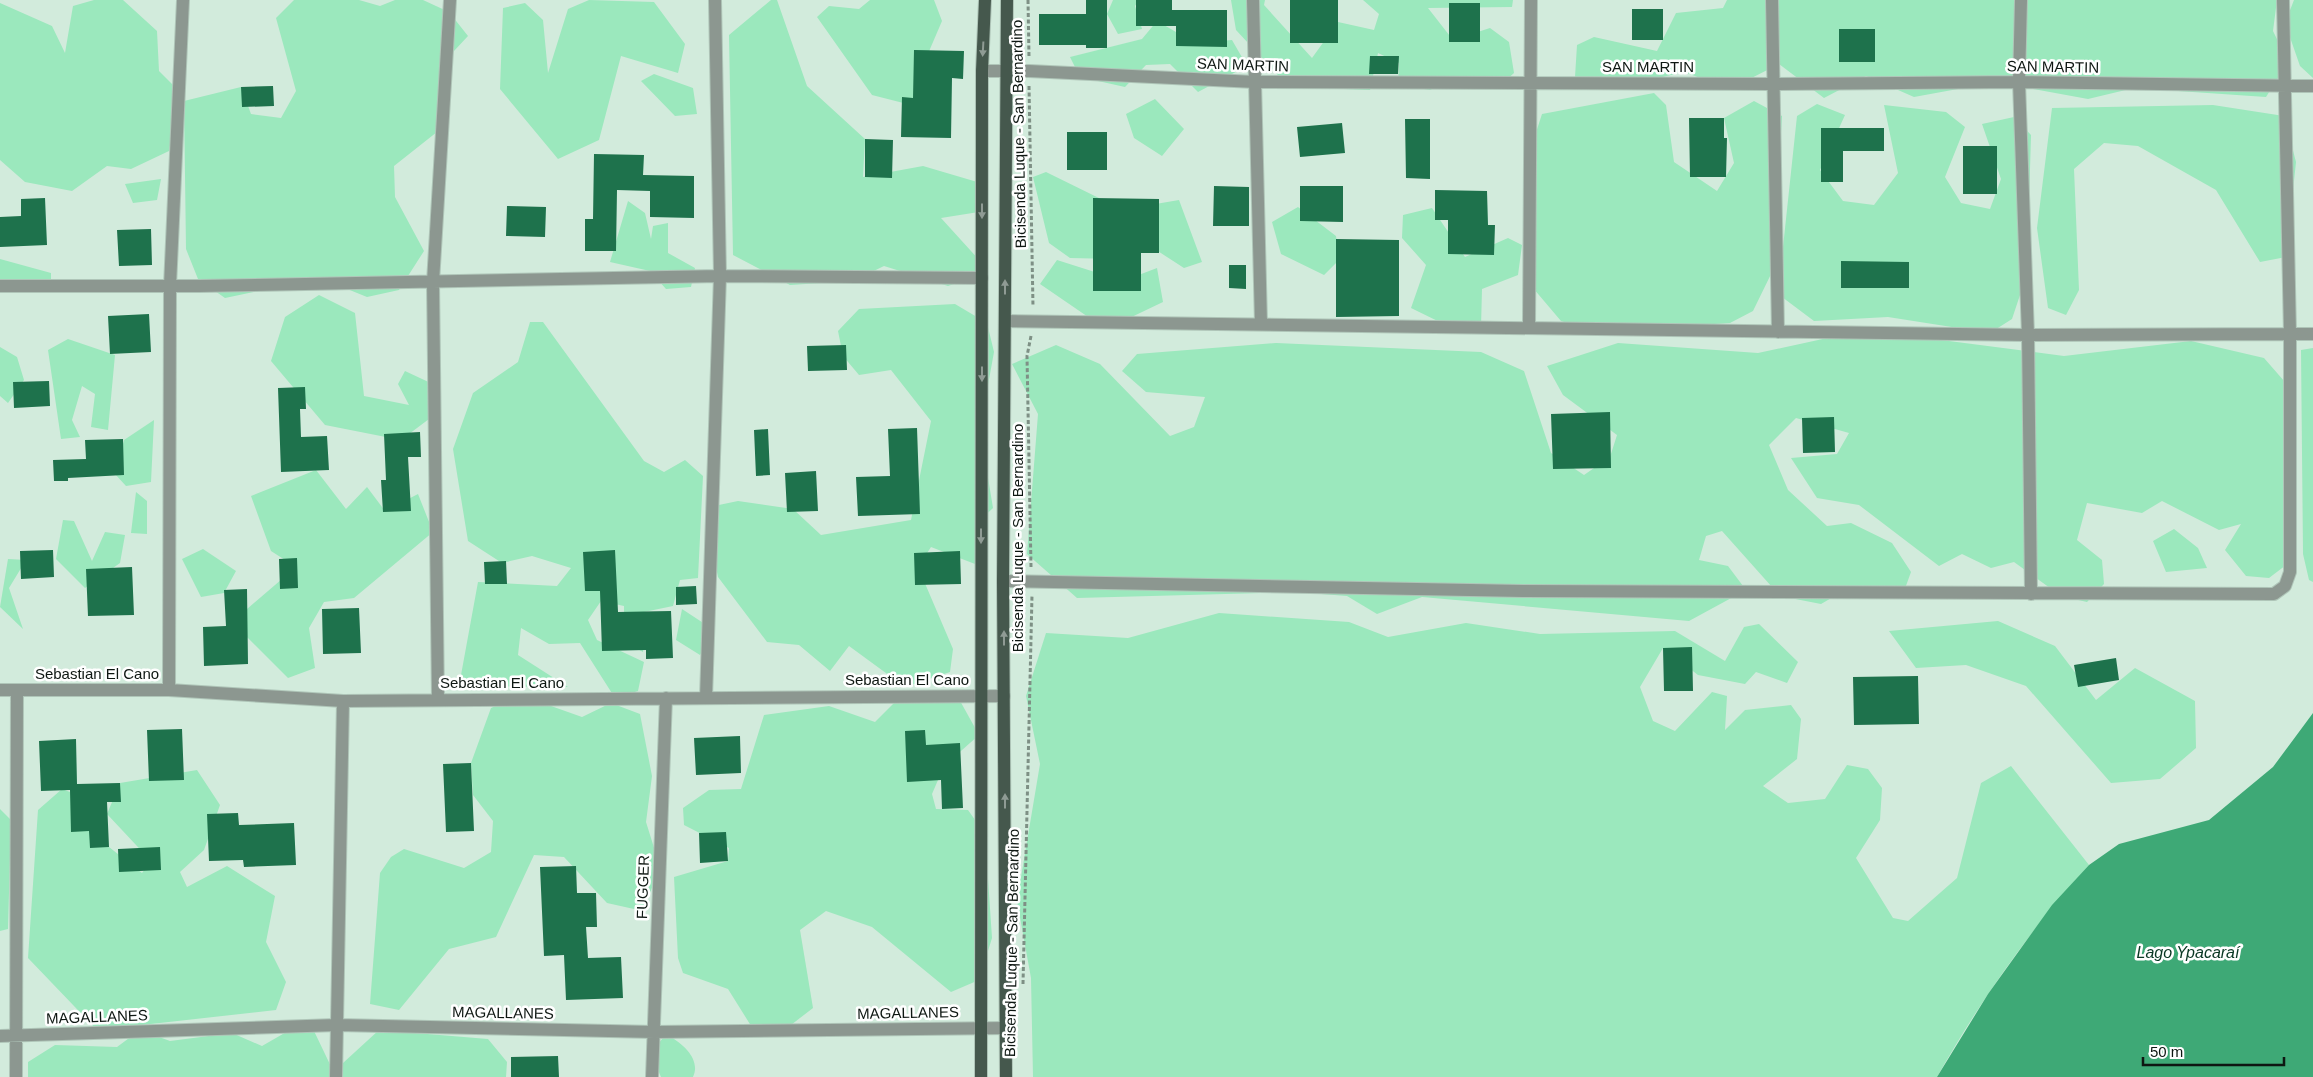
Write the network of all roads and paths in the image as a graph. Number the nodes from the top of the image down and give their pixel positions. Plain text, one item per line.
1 (183, 0) edge
2 (450, 0) edge
3 (715, 0) edge
4 (986, 0) edge
5 (1007, 0) edge
6 (1028, 0) edge
7 (1253, 0) edge
8 (1531, 0) edge
9 (1772, 0) edge
10 (2021, 0) edge
11 (2283, 0) edge
12 (982, 70) junction
13 (1008, 70) junction
14 (1029, 71) junction
15 (1255, 82) junction
16 (2020, 82) junction
17 (1530, 83) junction
18 (1773, 84) junction
19 (2285, 86) junction
20 (2313, 86) edge
21 (720, 276) junction
22 (982, 278) junction
23 (433, 282) junction
24 (0, 286) edge
25 (170, 286) junction
26 (1005, 321) junction
27 (1033, 321) junction
28 (1261, 324) junction
29 (1529, 328) junction
30 (1778, 332) junction
31 (2290, 334) junction
32 (2313, 334) edge
33 (2028, 335) junction
34 (1004, 581) junction
35 (1032, 582) junction
36 (2031, 594) junction
37 (0, 690) edge
38 (17, 690) junction
39 (169, 690) junction
40 (983, 696) junction
41 (1004, 696) junction
42 (666, 698) junction
43 (706, 698) junction
44 (438, 700) junction
45 (343, 701) junction
46 (1023, 985) dead end
47 (337, 1025) junction
48 (981, 1028) junction
49 (1006, 1028) junction
50 (654, 1032) junction
51 (0, 1036) edge
52 (16, 1036) junction
53 (16, 1077) edge
54 (336, 1077) edge
55 (652, 1077) edge
56 (981, 1077) edge
57 (1006, 1077) edge

1 - 25 street
2 - 23 street
3 - 21 street
4 -> 12 main road
5 - 13 main road
6 - 14 path, Bicisenda Luque - San Bernardino
7 - 15 street
8 - 17 street
9 - 18 street
10 - 16 street
11 - 19 street
12 - 13 street, SAN MARTIN
12 -> 22 main road
13 - 14 street, SAN MARTIN
26 -> 13 main road
14 - 15 street, SAN MARTIN
14 - 27 path, Bicisenda Luque - San Bernardino
15 - 17 street, SAN MARTIN
15 - 28 street
16 - 18 street, SAN MARTIN
16 - 19 street, SAN MARTIN
16 - 33 street
17 - 18 street, SAN MARTIN
17 - 29 street
18 - 30 street
19 - 20 street, SAN MARTIN
19 - 31 street
21 - 22 street
21 - 23 street
21 - 43 street
22 -> 40 main road
23 - 25 street
23 - 44 street
24 - 25 street
25 - 39 street
26 - 27 street
26 - 34 main road
27 - 28 street
27 - 35 path, Bicisenda Luque - San Bernardino
28 - 29 street
29 - 30 street
30 - 33 street
31 - 32 street
31 - 33 street
31 - 36 street
33 - 36 street
34 - 35 street
41 -> 34 main road
35 - 36 street
35 - 46 path, Bicisenda Luque - San Bernardino
37 - 38 street, Sebastian El Cano
38 - 39 street, Sebastian El Cano
38 - 52 street
39 - 45 street, Sebastian El Cano
40 - 41 street, Sebastian El Cano
40 - 43 street, Sebastian El Cano
40 - 48 main road
49 -> 41 main road
42 - 43 street, Sebastian El Cano
42 - 44 street, Sebastian El Cano
42 - 50 street, FUGGER
44 - 45 street, Sebastian El Cano
45 - 47 street
47 - 50 street, MAGALLANES
47 - 52 street, MAGALLANES
47 - 54 street
48 - 49 street, MAGALLANES
48 - 50 street, MAGALLANES
48 - 56 main road
49 - 57 main road
50 - 55 street, FUGGER
51 - 52 street, MAGALLANES
52 - 53 street

